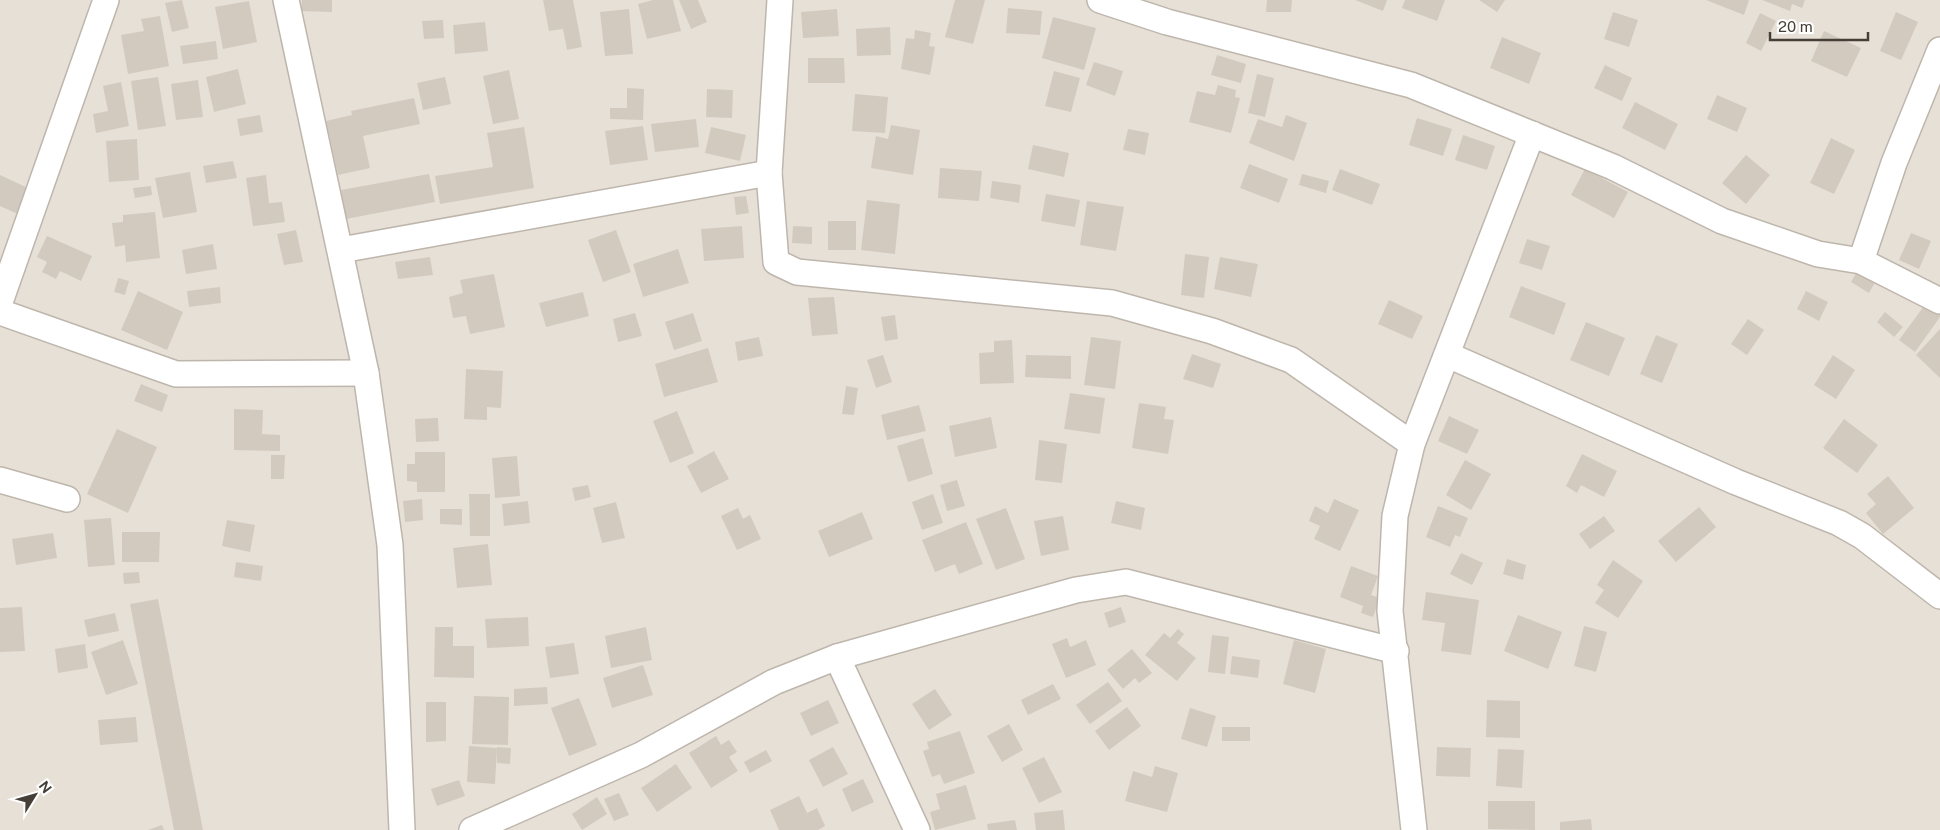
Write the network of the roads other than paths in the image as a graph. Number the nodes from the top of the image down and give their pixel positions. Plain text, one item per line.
1 (106, 0) edge
2 (286, 0) edge
3 (780, 0) edge
4 (1100, 0) edge
5 (1940, 50) edge
6 (1532, 134) junction
7 (769, 173) junction
8 (340, 250) junction
9 (1861, 261) junction
10 (1940, 301) edge
11 (0, 302) edge
12 (0, 312) edge
13 (1448, 355) junction
14 (366, 374) junction
15 (1412, 444) junction
16 (0, 480) edge
17 (67, 499) dead end
18 (1940, 596) edge
19 (1396, 651) junction
20 (837, 657) junction
21 (402, 830) edge
22 (472, 830) edge
23 (917, 830) edge
24 (1414, 830) edge

1 - 11 street
2 - 8 street
3 - 7 street
4 - 6 street
5 - 9 street
6 - 9 street
6 - 13 street
7 - 8 street
7 - 15 street
8 - 14 street
9 - 10 street
12 - 14 street
13 - 15 street
13 - 18 street
14 - 21 street
15 - 19 street
16 - 17 street
19 - 20 street
19 - 24 street
20 - 22 street
20 - 23 street

